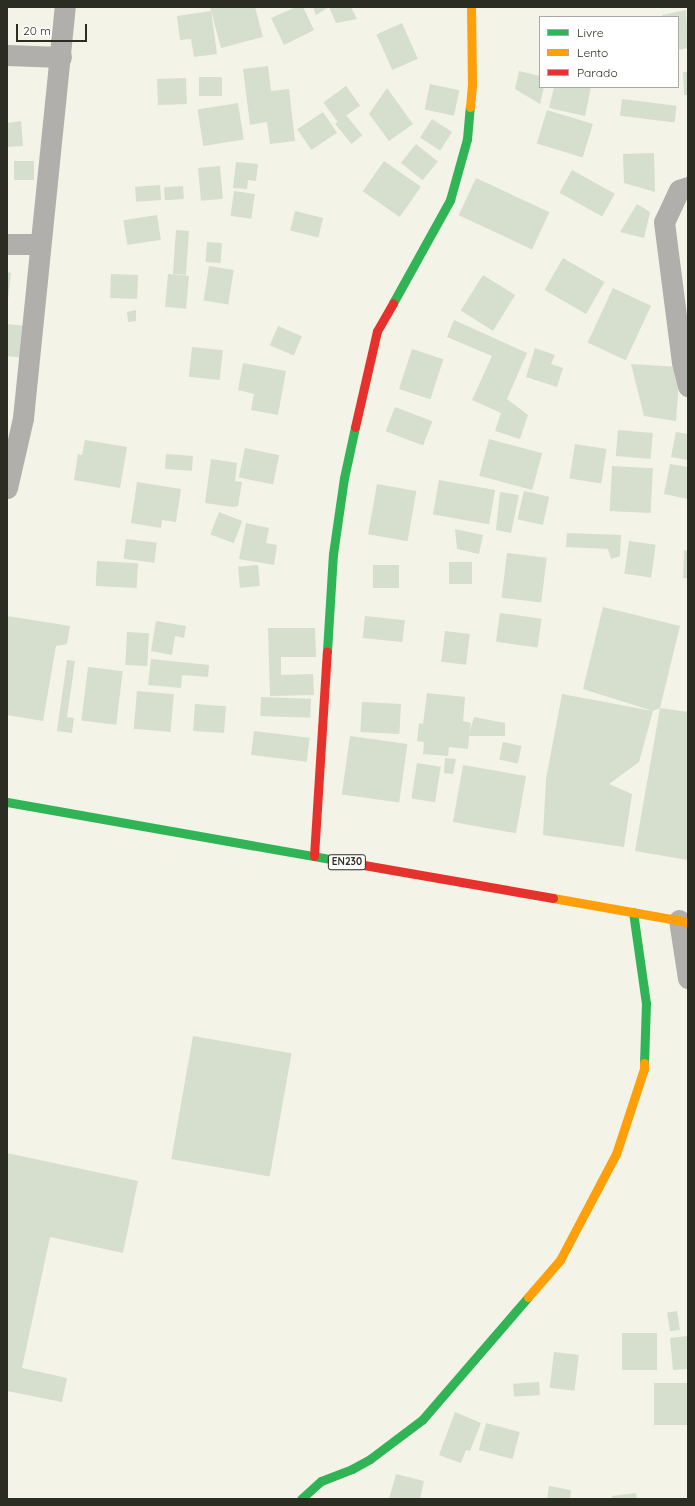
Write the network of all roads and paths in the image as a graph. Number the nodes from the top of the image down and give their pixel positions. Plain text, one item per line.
1 (65, 7) edge
2 (471, 7) edge
3 (7, 55) edge
4 (61, 57) junction
5 (688, 187) edge
6 (7, 244) edge
7 (40, 244) junction
8 (688, 386) edge
9 (7, 488) edge
10 (7, 802) edge
11 (314, 856) junction
12 (633, 912) junction
13 (684, 921) edge
14 (688, 978) edge
15 (301, 1499) edge

1 - 4 street
2 - 11 street
3 - 4 street
4 - 7 street
5 - 8 street
6 - 7 street
7 - 9 street
10 - 11 street, EN230
11 - 12 street, EN230
12 - 13 street, EN230
12 - 15 street
13 - 14 street

